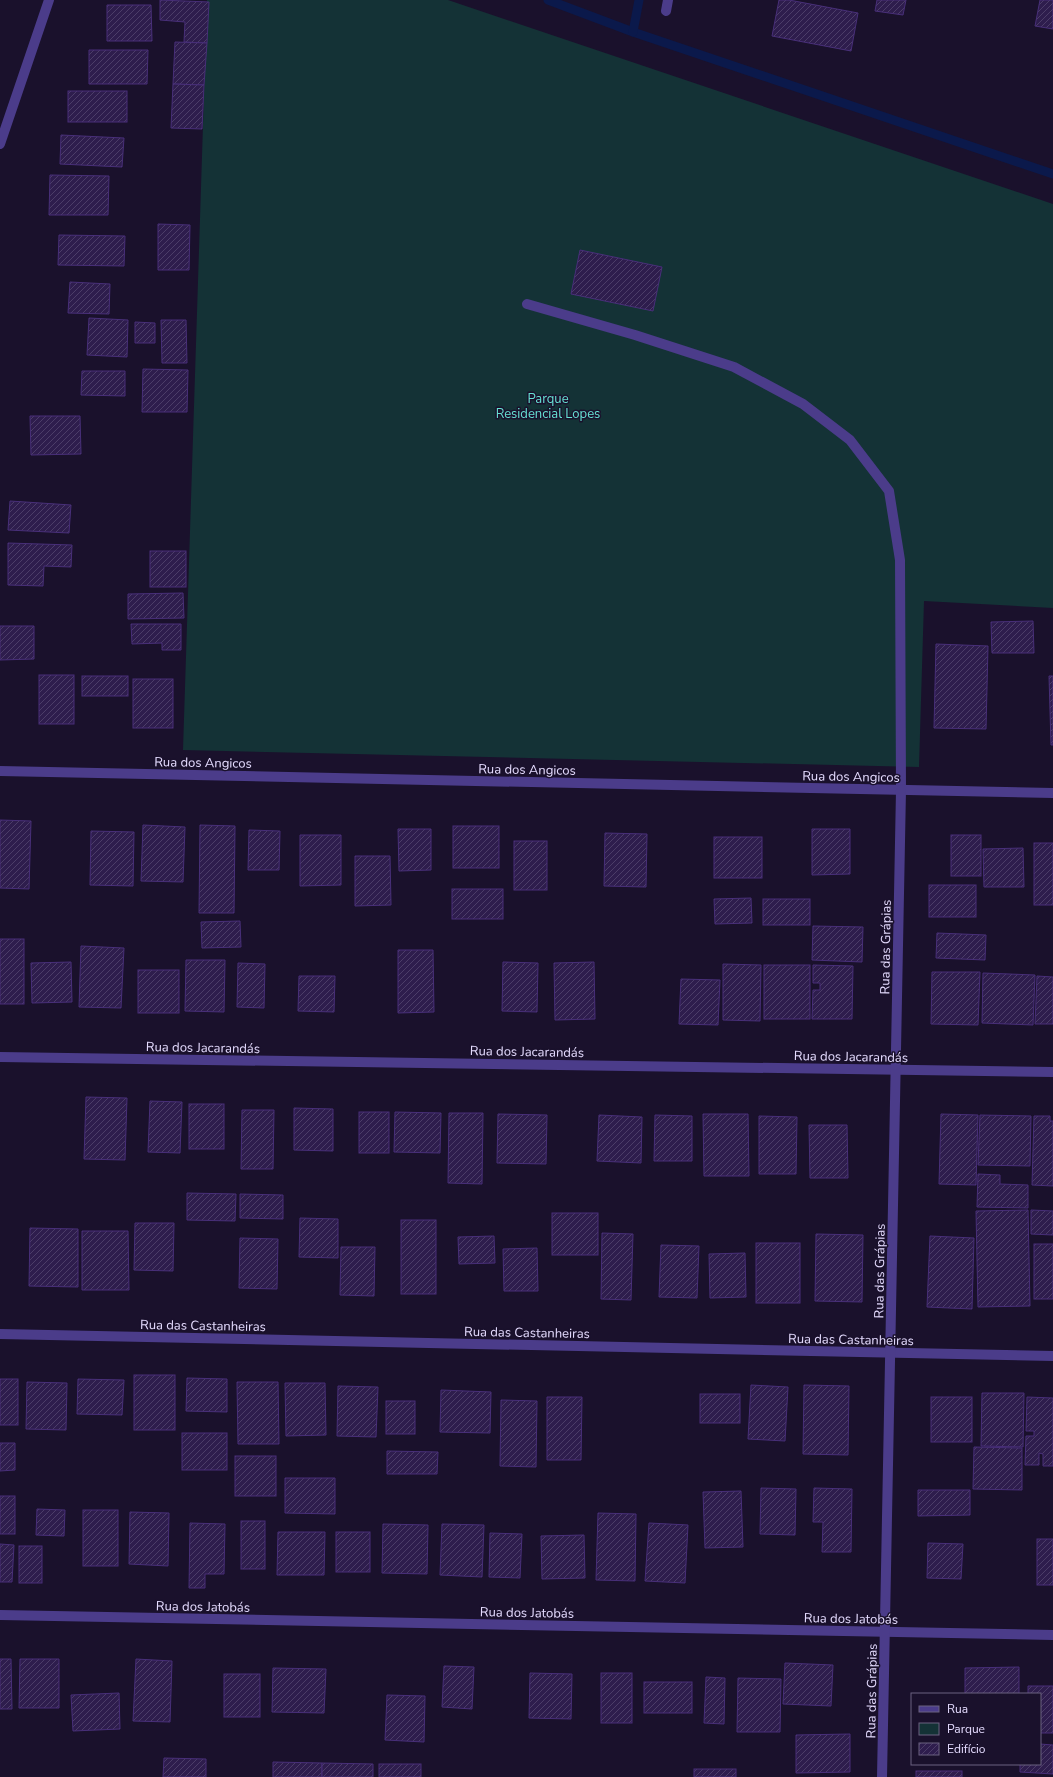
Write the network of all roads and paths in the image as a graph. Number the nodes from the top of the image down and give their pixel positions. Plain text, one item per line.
1 (49, 0) edge
2 (668, 0) edge
3 (666, 11) dead end
4 (0, 144) edge
5 (527, 304) dead end
6 (0, 771) edge
7 (901, 790) junction
8 (1053, 793) edge
9 (0, 1057) edge
10 (896, 1070) junction
11 (1053, 1072) edge
12 (0, 1334) edge
13 (890, 1353) junction
14 (1053, 1356) edge
15 (0, 1615) edge
16 (885, 1632) junction
17 (1053, 1635) edge
18 (882, 1777) edge

1 - 4 street
2 - 3 street
5 - 7 street, Rua das Grápias
6 - 7 street, Rua dos Angicos
7 - 8 street, Rua dos Angicos
7 - 10 street, Rua das Grápias
9 - 10 street, Rua dos Jacarandás
10 - 11 street, Rua dos Jacarandás
10 - 13 street, Rua das Grápias
12 - 13 street, Rua das Castanheiras
13 - 14 street, Rua das Castanheiras
13 - 16 street, Rua das Grápias
15 - 16 street, Rua dos Jatobás
16 - 17 street, Rua dos Jatobás
16 - 18 street, Rua das Grápias

